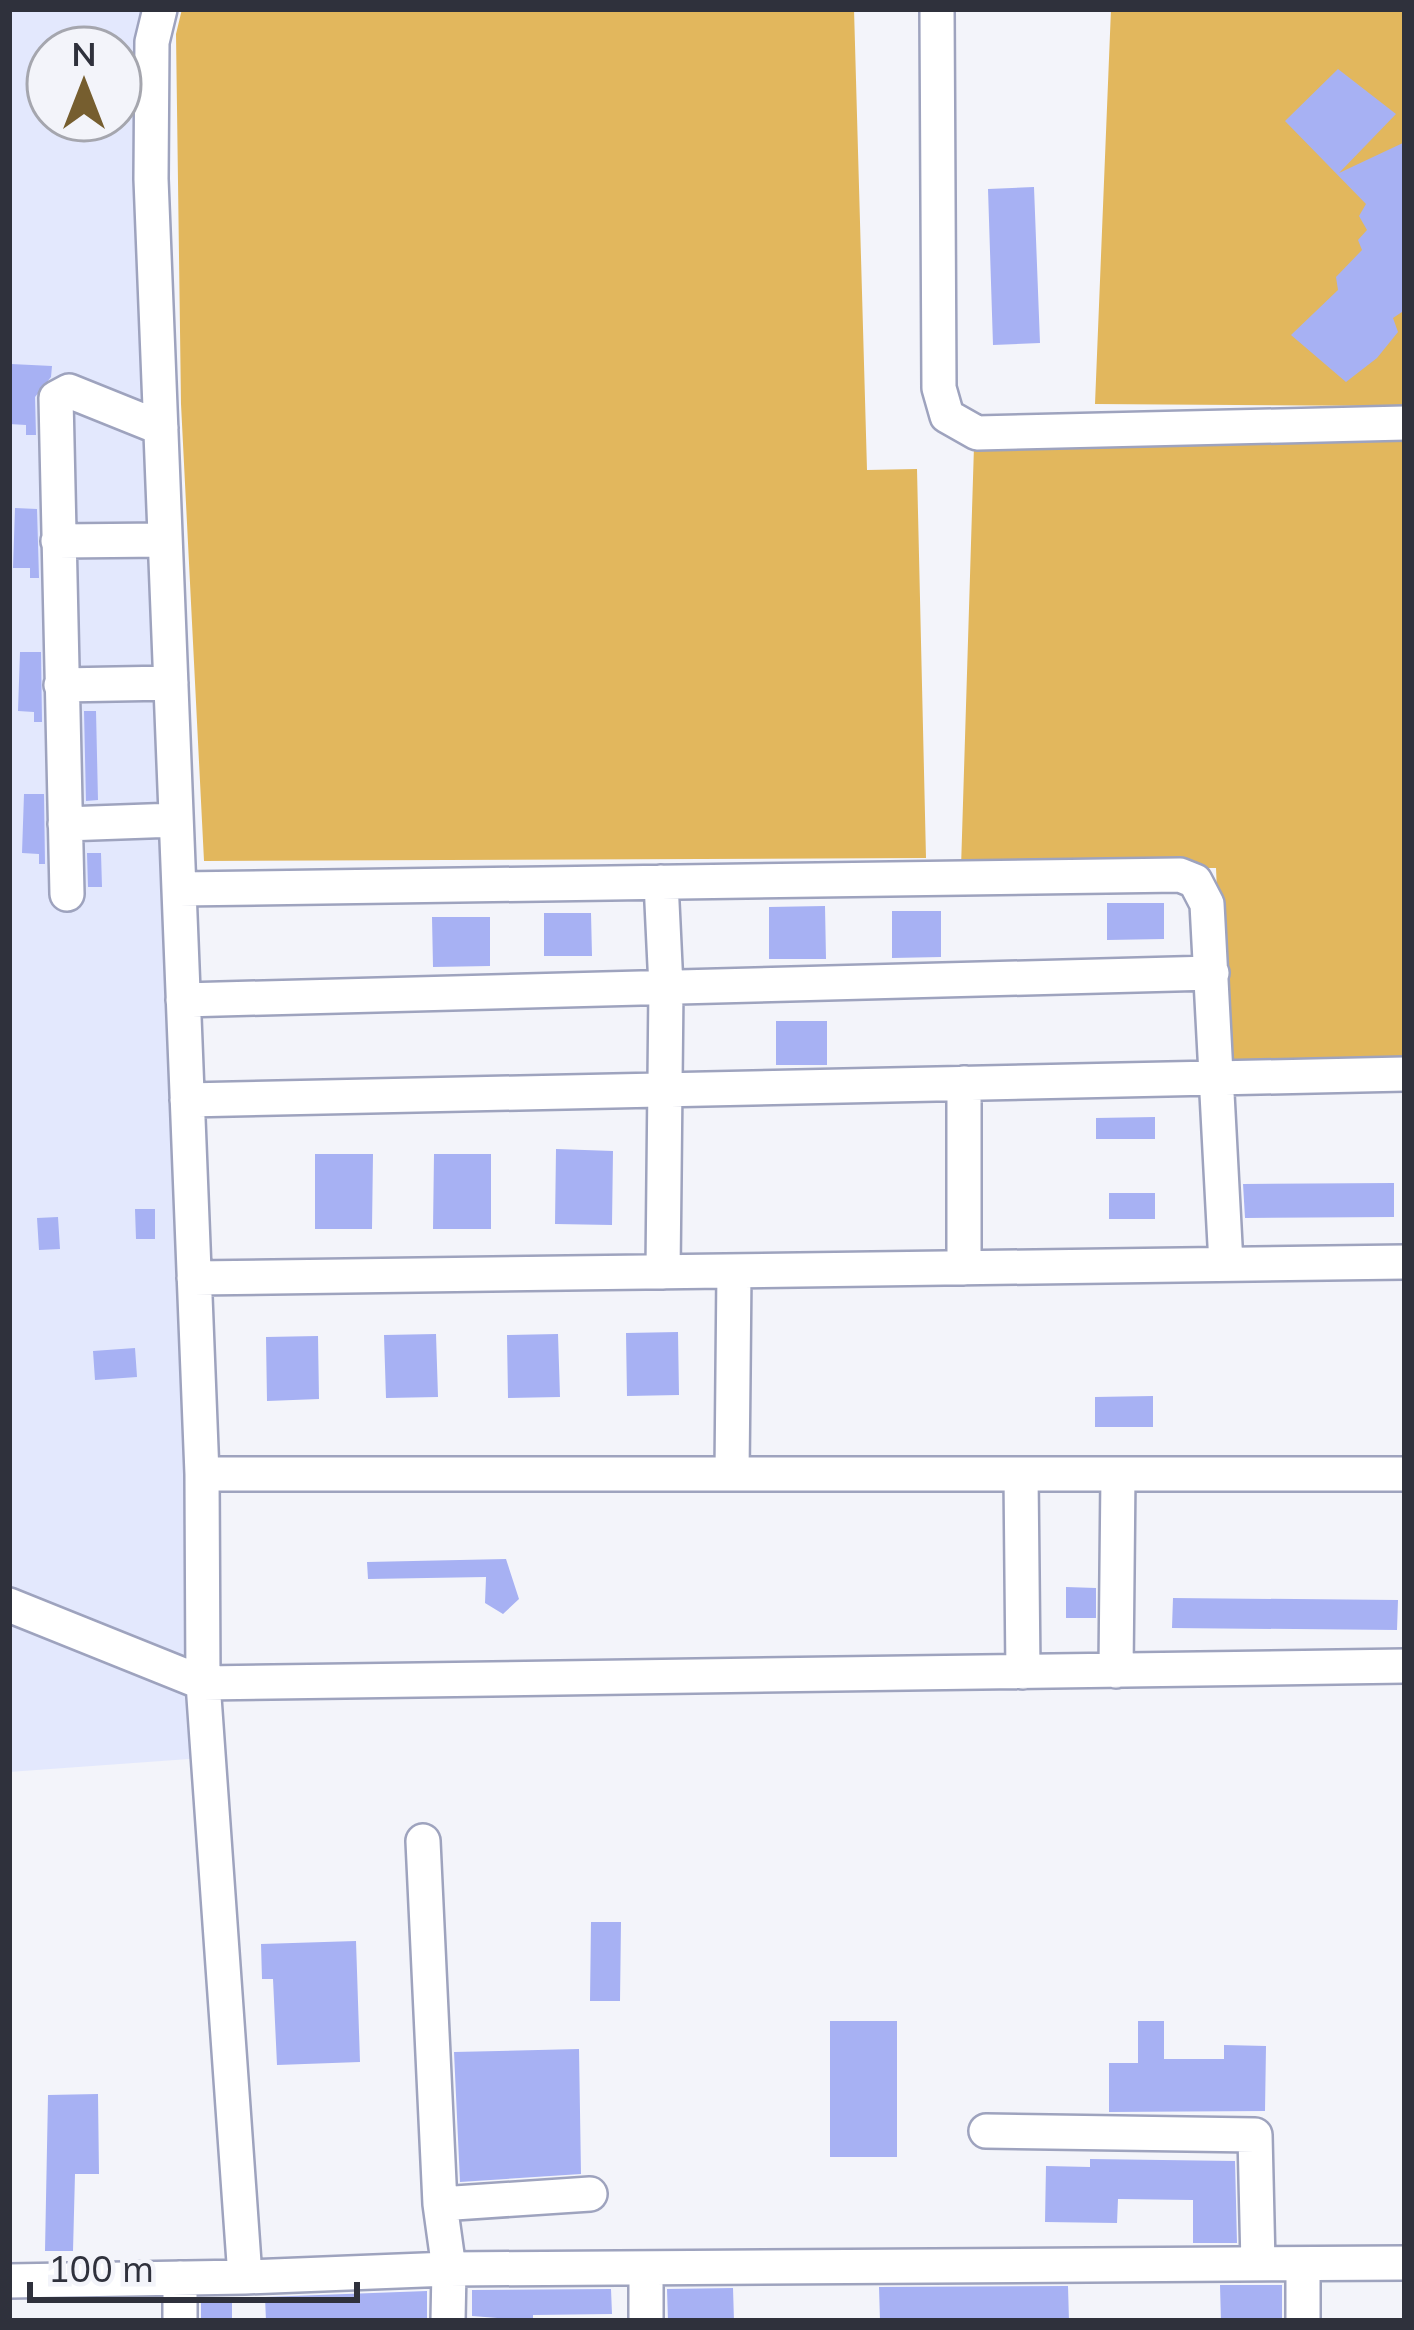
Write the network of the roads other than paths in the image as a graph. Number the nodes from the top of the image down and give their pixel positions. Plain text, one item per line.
1 (160, 9) edge
2 (937, 9) edge
3 (1405, 423) edge
4 (161, 428) junction
5 (165, 540) junction
6 (58, 541) junction
7 (171, 683) junction
8 (61, 685) junction
9 (176, 820) junction
10 (65, 824) junction
11 (661, 882) junction
12 (179, 890) junction
13 (67, 895) dead end
14 (1212, 973) junction
15 (666, 987) junction
16 (183, 1000) junction
17 (1405, 1074) edge
18 (1220, 1078) junction
19 (964, 1083) junction
20 (666, 1090) junction
21 (188, 1100) junction
22 (1405, 1262) edge
23 (1226, 1264) junction
24 (964, 1268) junction
25 (734, 1270) junction
26 (663, 1272) junction
27 (194, 1278) junction
28 (202, 1474) junction
29 (732, 1474) junction
30 (1022, 1474) junction
31 (1118, 1474) junction
32 (1405, 1474) edge
33 (9, 1605) edge
34 (1405, 1666) edge
35 (1116, 1671) junction
36 (1023, 1672) junction
37 (203, 1683) junction
38 (423, 1841) dead end
39 (986, 2132) dead end
40 (590, 2194) dead end
41 (440, 2204) junction
42 (1405, 2263) edge
43 (1258, 2264) junction
44 (1303, 2264) junction
45 (646, 2268) junction
46 (449, 2269) junction
47 (245, 2277) junction
48 (180, 2278) junction
49 (9, 2281) edge
50 (180, 2321) edge
51 (448, 2321) edge
52 (646, 2321) edge
53 (1303, 2321) edge

1 - 4 lane
2 - 3 lane
4 - 5 lane
4 - 6 lane
5 - 6 lane
5 - 7 lane
6 - 8 lane
7 - 8 lane
7 - 9 lane
8 - 10 lane
9 - 10 lane
9 - 12 lane
10 - 13 lane
11 - 12 lane
11 - 14 lane
11 - 15 lane
12 - 16 lane
14 - 15 lane
14 - 18 lane
15 - 16 lane
15 - 20 lane
16 - 21 lane
17 - 18 lane
18 - 19 lane
18 - 23 lane
19 - 20 lane
19 - 24 lane
20 - 21 lane
20 - 26 lane
21 - 27 lane
22 - 23 lane
23 - 24 lane
24 - 25 lane
25 - 26 lane
25 - 29 lane
26 - 27 lane
27 - 28 lane
28 - 29 lane
28 - 37 lane
29 - 30 lane
30 - 31 lane
30 - 36 lane
31 - 32 lane
31 - 35 lane
33 - 37 lane
34 - 35 lane
35 - 36 lane
36 - 37 lane
37 - 47 lane
38 - 41 lane
39 - 43 lane
40 - 41 lane
41 - 46 lane
42 - 44 lane
43 - 44 lane
43 - 45 lane
44 - 53 lane
45 - 46 lane
45 - 52 lane
46 - 47 lane
46 - 51 lane
47 - 48 lane
48 - 49 lane
48 - 50 lane

